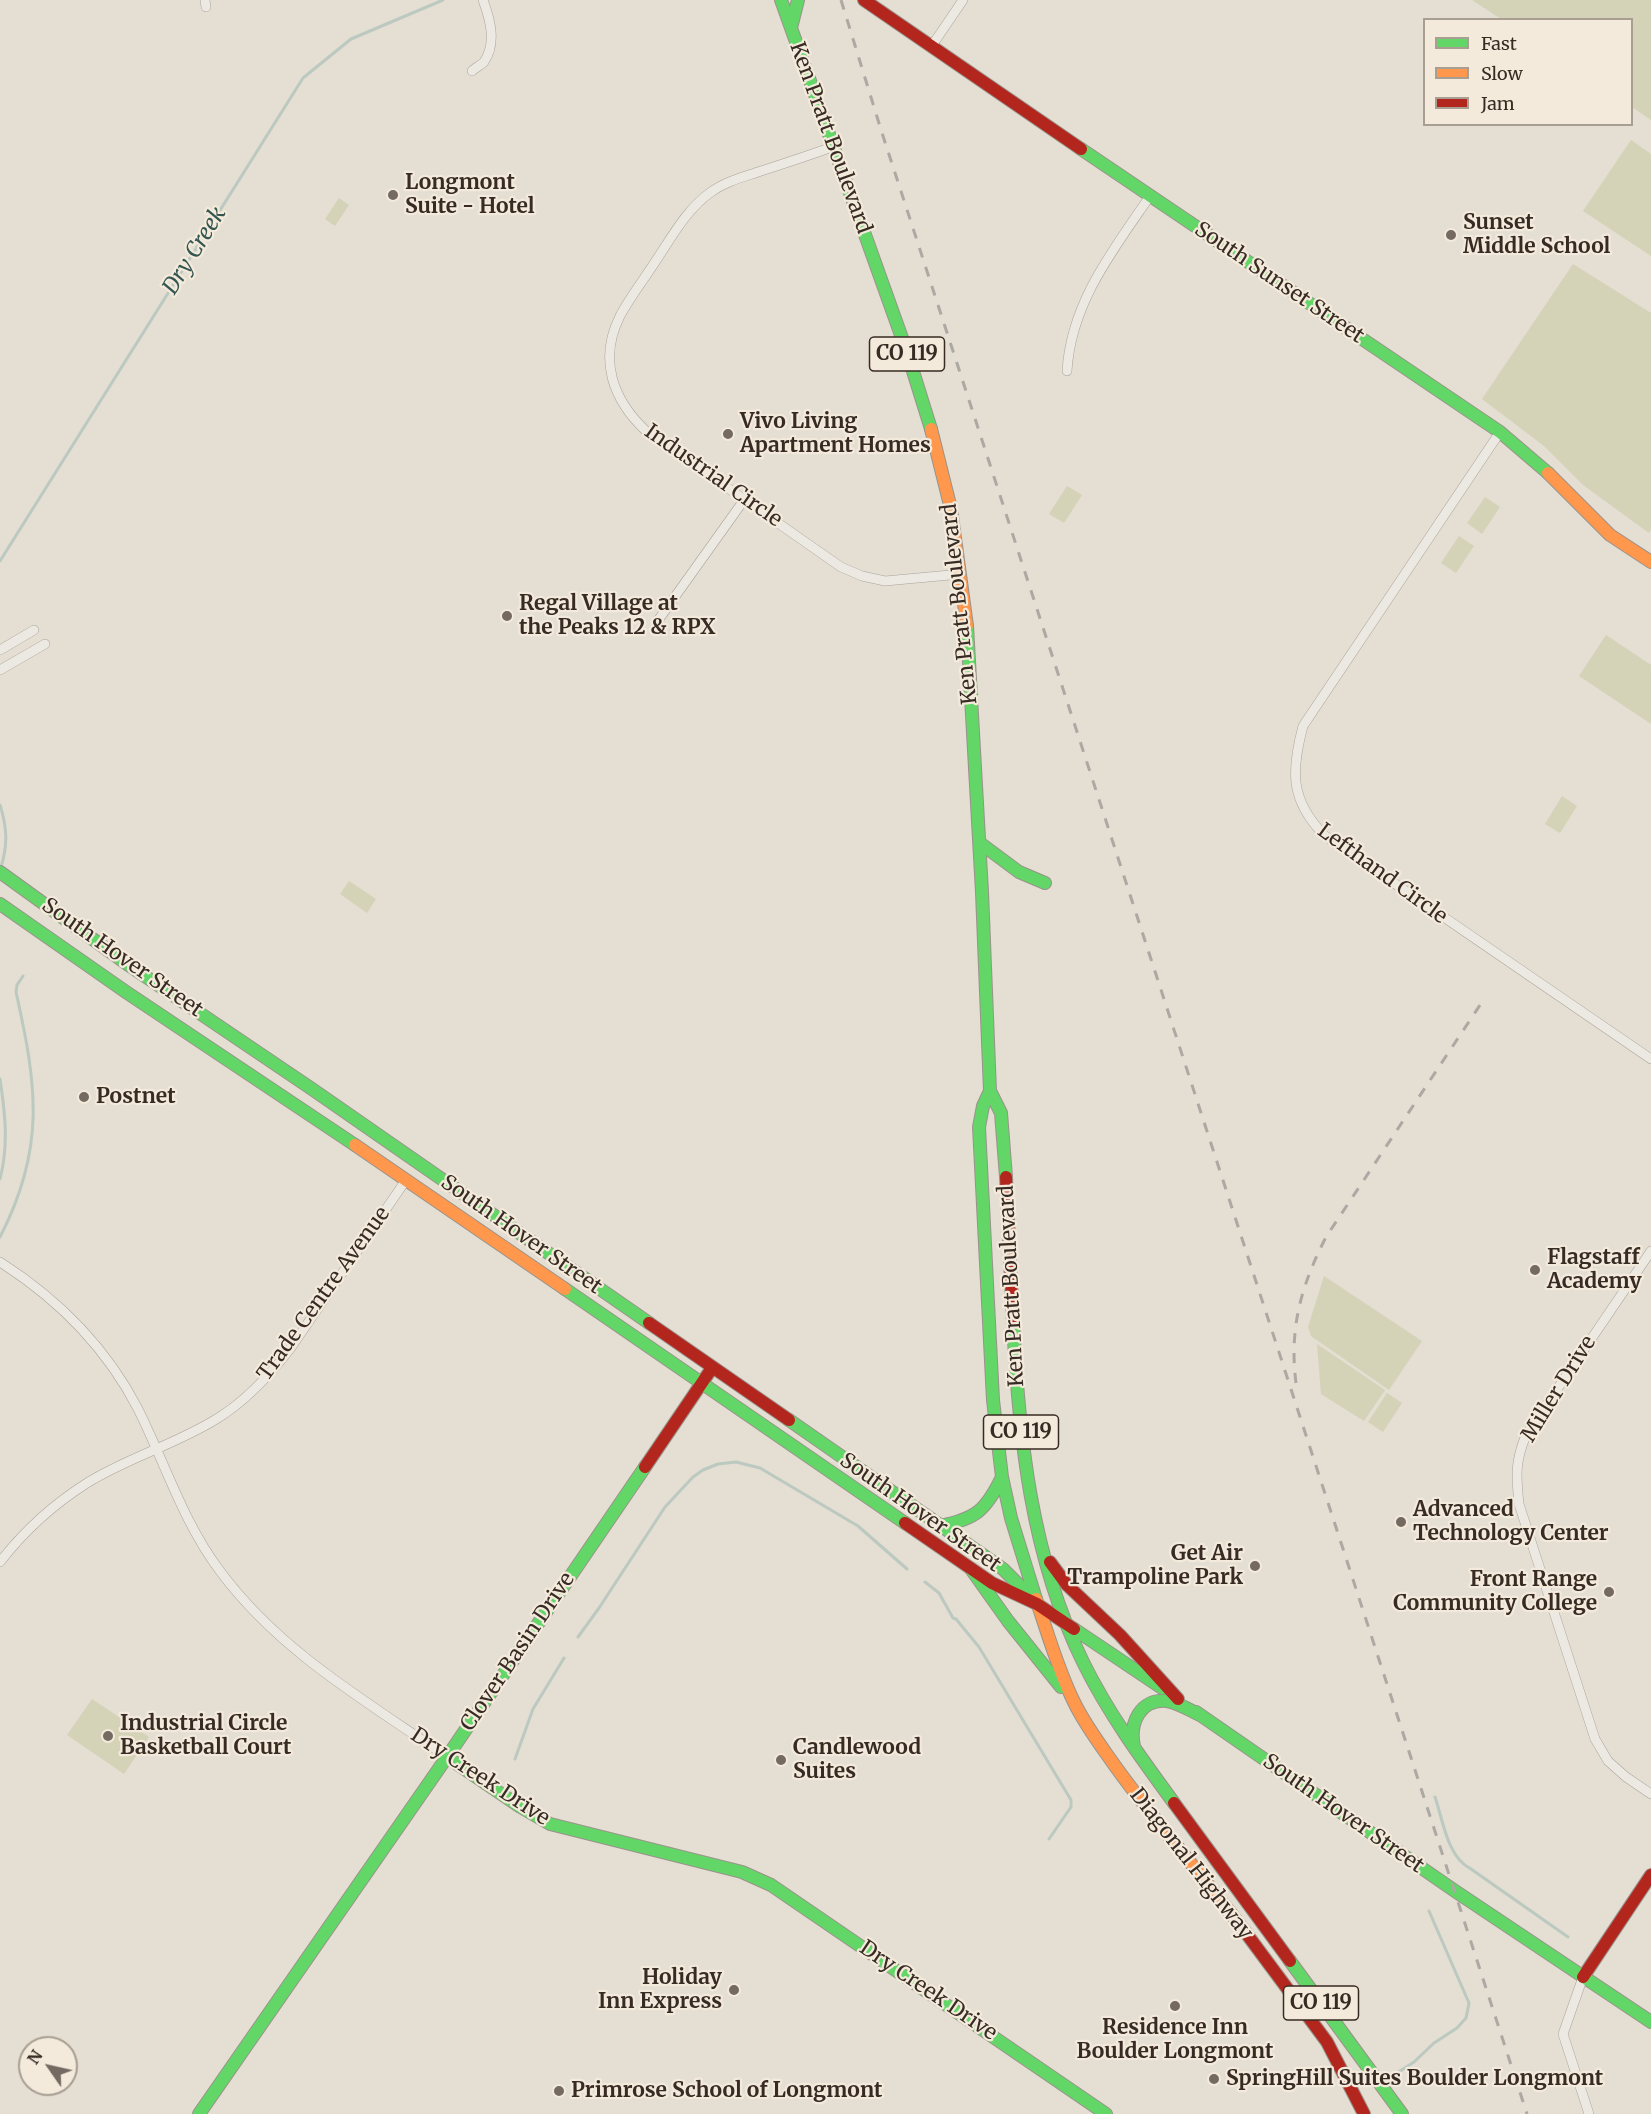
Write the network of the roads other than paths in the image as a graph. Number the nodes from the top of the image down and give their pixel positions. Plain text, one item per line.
1 (483, 0) edge
2 (781, 0) edge
3 (798, 0) edge
4 (963, 0) edge
5 (869, 4) edge
6 (791, 29) junction
7 (931, 47) junction
8 (472, 71) dead end
9 (835, 146) junction
10 (1150, 196) junction
11 (1067, 371) dead end
12 (1500, 432) junction
13 (744, 500) junction
14 (1651, 562) edge
15 (961, 574) junction
16 (659, 619) dead end
17 (34, 630) dead end
18 (45, 644) dead end
19 (0, 650) edge
20 (0, 670) edge
21 (980, 843) junction
22 (0, 872) edge
23 (1045, 883) dead end
24 (3, 906) edge
25 (1651, 1059) edge
26 (990, 1091) junction
27 (418, 1163) junction
28 (406, 1180) junction
29 (1651, 1251) edge
30 (0, 1262) edge
31 (712, 1368) junction
32 (702, 1383) junction
33 (156, 1449) junction
34 (1002, 1477) junction
35 (939, 1526) junction
36 (1039, 1535) junction
37 (0, 1562) edge
38 (971, 1569) junction
39 (1037, 1604) junction
40 (1065, 1622) junction
41 (1178, 1699) junction
42 (1074, 1703) junction
43 (1202, 1716) junction
44 (1135, 1750) junction
45 (447, 1757) junction
46 (1651, 1794) edge
47 (1651, 1875) edge
48 (1583, 1977) junction
49 (1651, 2022) edge
50 (199, 2114) edge
51 (1106, 2114) edge
52 (1364, 2114) edge
53 (1402, 2114) edge
54 (1589, 2114) edge

1 - 8 street
2 - 6 main road, Ken Pratt Boulevard / CO 119
3 - 6 main road
4 - 7 street
5 - 7 main road, South Sunset Street
6 - 9 main road, Ken Pratt Boulevard / CO 119
7 - 10 main road, South Sunset Street
9 - 13 street, Industrial Circle
9 - 15 main road, Ken Pratt Boulevard / CO 119
10 - 11 street
10 - 12 main road, South Sunset Street
12 - 14 main road, South Sunset Street
12 - 25 street, Lefthand Circle
13 - 15 street, Industrial Circle
13 - 16 street
15 - 21 main road, Ken Pratt Boulevard / CO 119
17 - 19 street
18 - 20 street
21 - 23 main road
21 - 26 main road, Ken Pratt Boulevard / CO 119
22 - 27 main road, South Hover Street
24 - 28 main road, South Hover Street
26 - 34 main road, Ken Pratt Boulevard / CO 119
26 - 36 main road, Ken Pratt Boulevard / CO 119
27 - 28 main road
27 - 31 main road, South Hover Street
28 - 32 main road, South Hover Street
28 - 33 street, Trade Centre Avenue
29 - 46 street, Miller Drive
30 - 33 street, Dry Creek Drive
31 - 32 main road, Clover Basin Drive
31 - 35 main road, South Hover Street
32 - 38 main road, South Hover Street
32 - 45 main road, Clover Basin Drive
33 - 37 street, Trade Centre Avenue
33 - 45 street, Dry Creek Drive
34 - 35 main road
34 - 39 main road, Ken Pratt Boulevard / CO 119
35 - 39 main road, South Hover Street
36 - 40 main road, Ken Pratt Boulevard / CO 119
36 - 41 main road
38 - 39 main road, South Hover Street
38 - 42 main road
39 - 40 main road, South Hover Street
39 - 42 main road, Diagonal Highway / CO 119
40 - 41 main road, South Hover Street
40 - 44 main road, Diagonal Highway / CO 119
41 - 43 main road, South Hover Street
42 - 52 main road, Diagonal Highway / CO 119
43 - 44 main road
43 - 48 main road, South Hover Street
44 - 53 main road, Diagonal Highway / CO 119
45 - 50 main road, Clover Basin Drive
45 - 51 main road, Dry Creek Drive
47 - 48 main road
48 - 49 main road, South Hover Street
48 - 54 street

